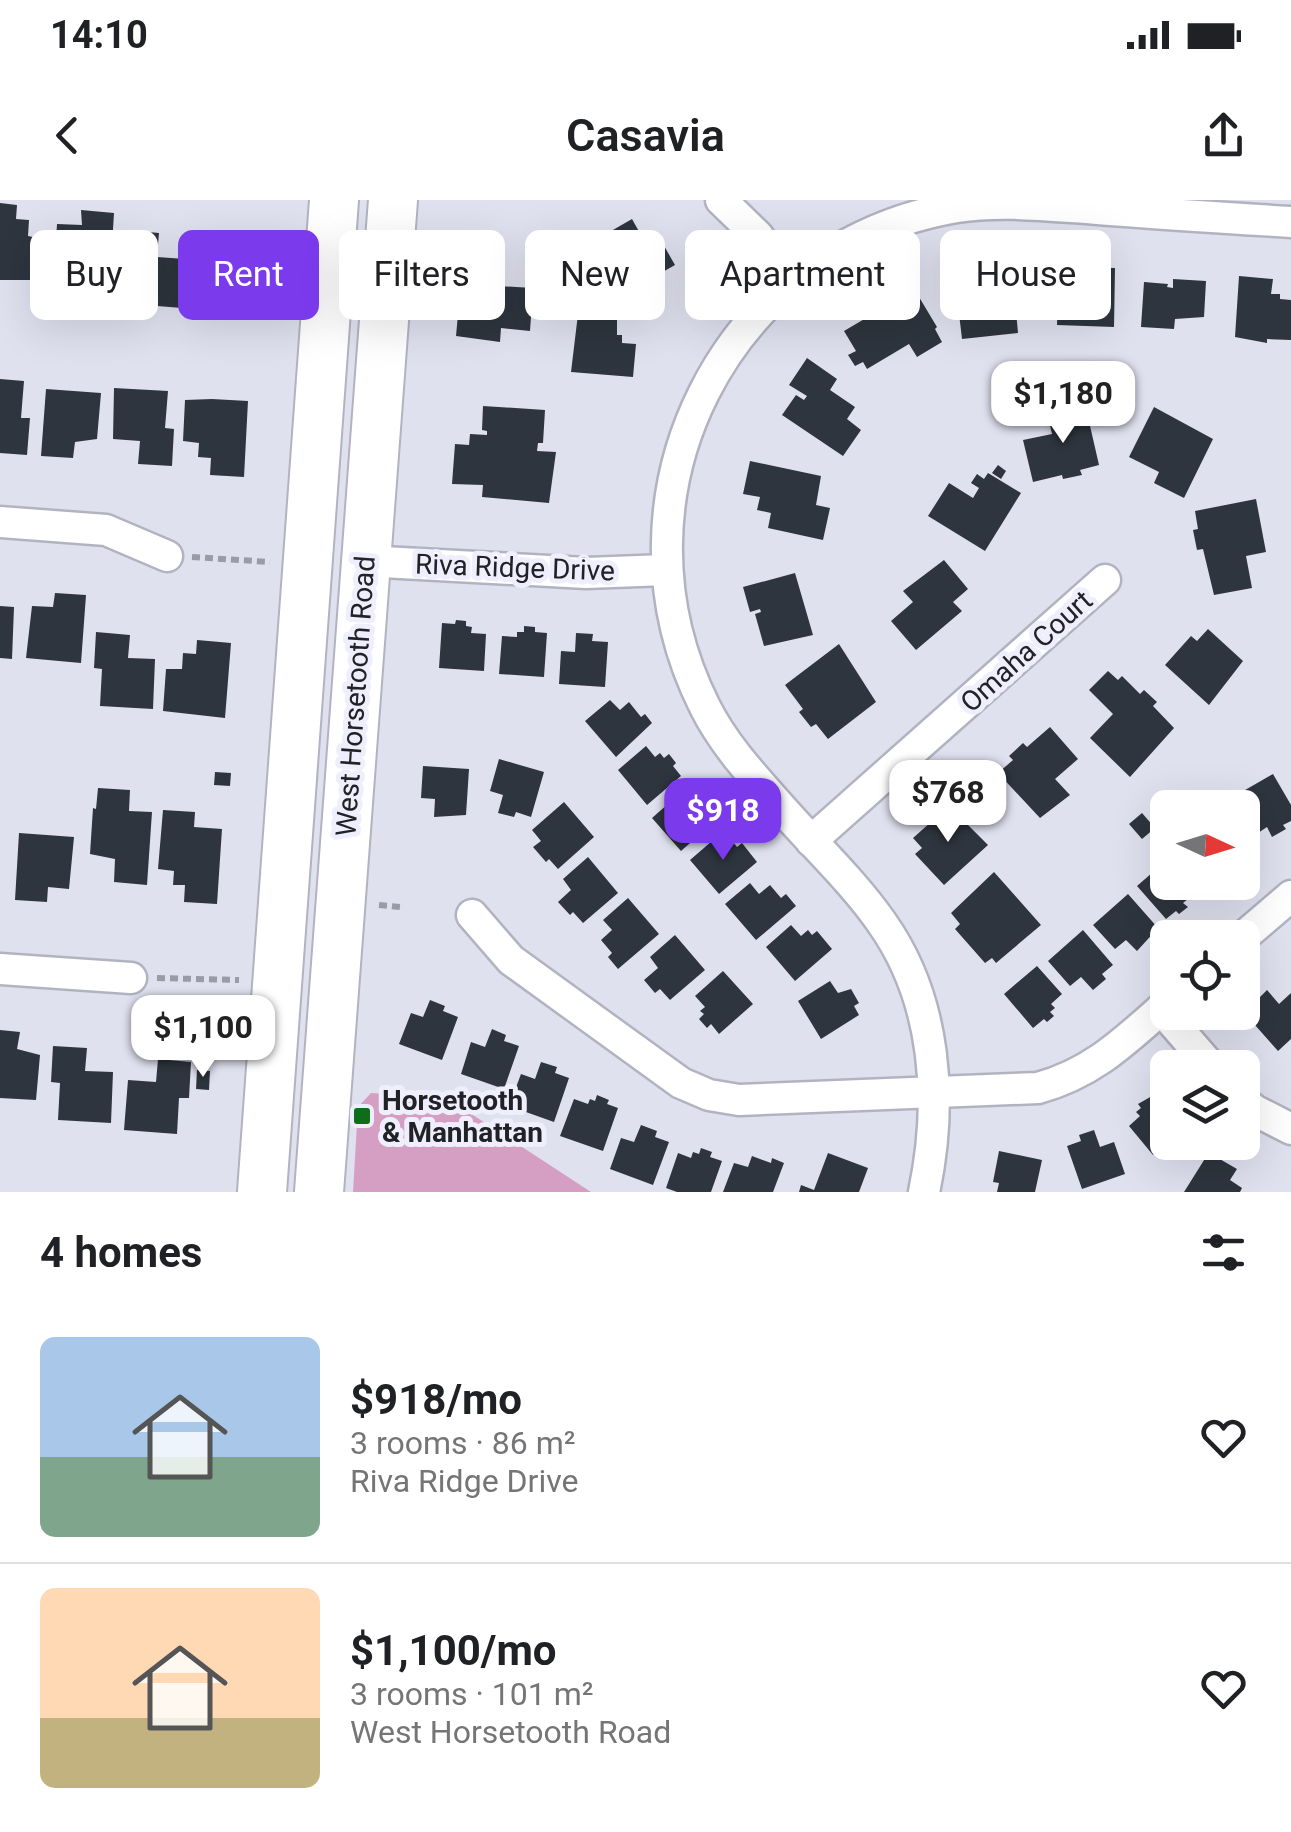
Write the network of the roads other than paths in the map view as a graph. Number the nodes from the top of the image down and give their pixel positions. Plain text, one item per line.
1 (334, 200) edge
2 (393, 200) edge
3 (721, 200) edge
4 (1291, 222) edge
5 (752, 230) edge
6 (880, 230) edge
7 (752, 320) edge
8 (0, 522) edge
9 (166, 556) road end
10 (364, 561) junction
11 (666, 570) junction
12 (1105, 580) dead end
13 (812, 842) junction
14 (1291, 896) edge
15 (472, 915) dead end
16 (1260, 923) edge
17 (0, 970) edge
18 (131, 978) road end
19 (1150, 1018) edge
20 (1183, 1030) edge
21 (1198, 1050) edge
22 (935, 1094) junction
23 (1260, 1113) edge
24 (1291, 1130) edge
25 (262, 1192) edge
26 (318, 1192) edge
27 (924, 1192) edge

1 - 25 main road, West Horsetooth Road
2 - 10 main road, West Horsetooth Road
3 - 5 street
4 - 6 street
7 - 11 street
8 - 9 street
10 - 11 street, Riva Ridge Drive
10 - 26 main road, West Horsetooth Road
11 - 13 street
12 - 13 street, Omaha Court
13 - 22 street
14 - 16 street
15 - 22 street
17 - 18 street
19 - 22 street
20 - 21 street
22 - 27 street
23 - 24 street

